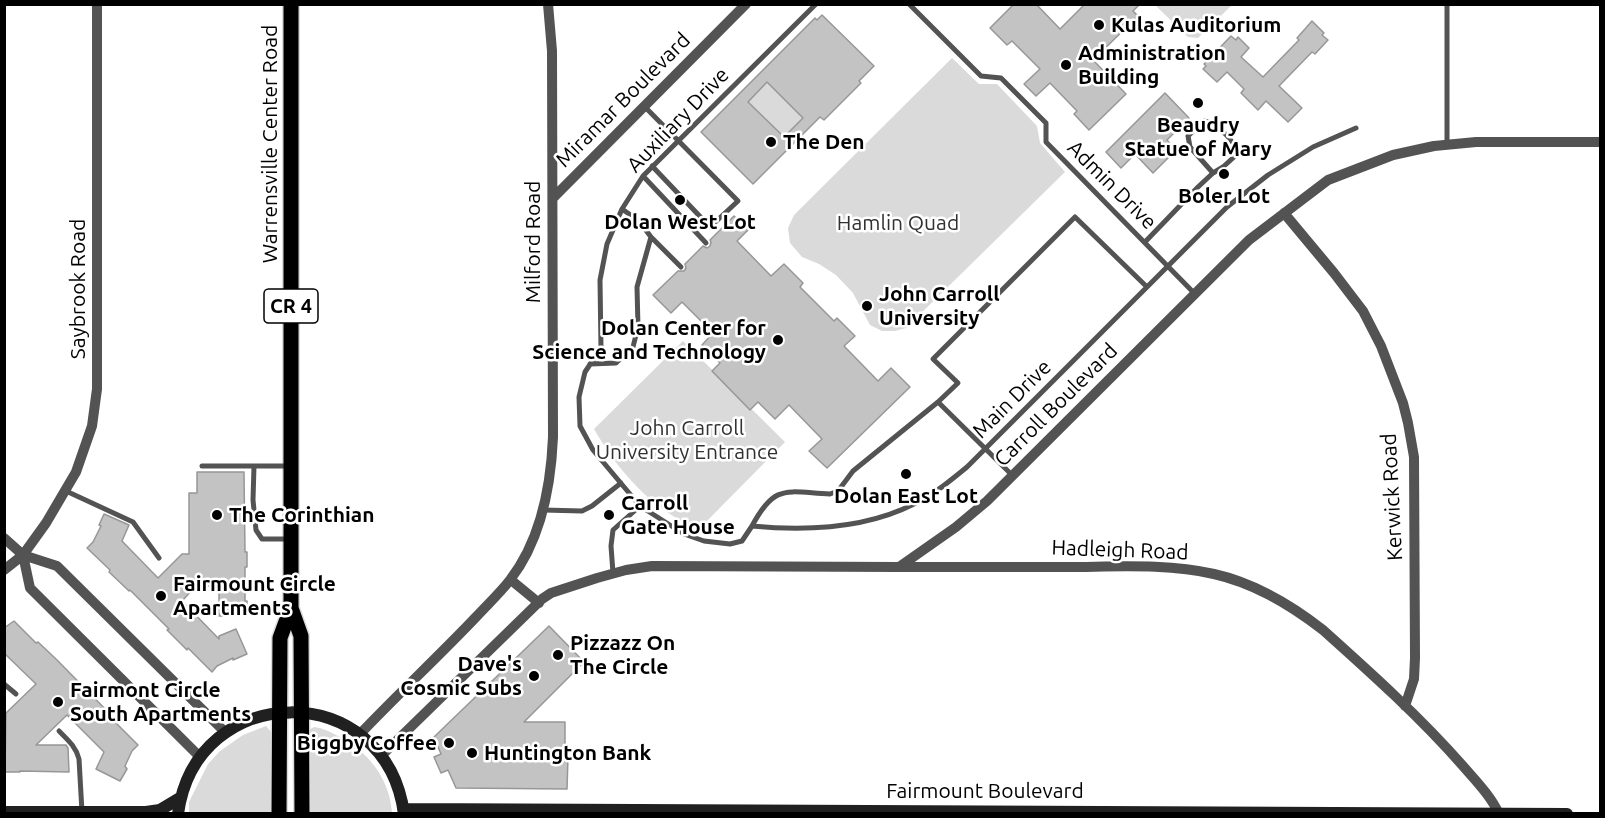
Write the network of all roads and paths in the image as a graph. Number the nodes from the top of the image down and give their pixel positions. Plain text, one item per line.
1 (98, 4) edge
2 (291, 4) edge
3 (548, 4) edge
4 (746, 4) edge
5 (816, 4) edge
6 (909, 4) edge
7 (1447, 4) edge
8 (644, 106) junction
9 (1356, 129) dead end
10 (678, 140) junction
11 (1600, 142) edge
12 (1447, 145) junction
13 (652, 166) junction
14 (1213, 173) junction
15 (643, 176) junction
16 (553, 198) junction
17 (622, 209) junction
18 (1284, 213) junction
19 (651, 237) junction
20 (1144, 242) junction
21 (706, 243) dead end
22 (1168, 266) junction
23 (681, 267) dead end
24 (1147, 287) junction
25 (1194, 294) junction
26 (590, 364) junction
27 (938, 402) junction
28 (985, 449) junction
29 (202, 466) dead end
30 (254, 466) junction
31 (291, 466) junction
32 (1013, 476) junction
33 (621, 483) junction
34 (66, 490) junction
35 (640, 506) junction
36 (543, 510) junction
37 (752, 526) junction
38 (4, 538) edge
39 (291, 539) junction
40 (23, 555) junction
41 (159, 558) dead end
42 (898, 567) junction
43 (4, 570) edge
44 (613, 573) junction
45 (511, 580) junction
46 (539, 603) junction
47 (291, 608) junction
48 (4, 684) edge
49 (16, 694) dead end
50 (1405, 706) junction
51 (301, 711) junction
52 (279, 712) junction
53 (59, 731) dead end
54 (225, 732) junction
55 (360, 734) junction
56 (381, 756) junction
57 (200, 757) junction
58 (180, 798) junction
59 (404, 811) edge
60 (4, 812) edge
61 (82, 812) junction
62 (178, 813) edge
63 (279, 813) edge
64 (302, 813) edge
65 (1499, 813) edge
66 (1567, 813) edge

1 - 34 street, Saybrook Road
2 - 31 main road, Warrensville Center Road / CR 4
3 - 16 street, Milford Road
4 - 8 street, Miramar Boulevard
5 - 10 lane, Auxiliary Drive
6 - 20 lane, Admin Drive
7 - 12 lane
8 - 10 lane
8 - 16 street, Miramar Boulevard
9 - 22 lane, Main Drive
10 - 13 lane, Auxiliary Drive
10 - 13 lane
11 - 12 street, Carroll Boulevard
12 - 18 street, Carroll Boulevard
13 - 15 lane, Auxiliary Drive
14 - 14 lane
14 - 20 lane
15 - 17 lane, Auxiliary Drive
15 - 21 lane
16 - 36 street, Milford Road
17 - 19 lane
17 - 26 lane, Auxiliary Drive
18 - 25 street, Carroll Boulevard
18 - 50 street, Kerwick Road
19 - 23 lane
19 - 26 lane
20 - 22 lane, Admin Drive
22 - 24 lane, Main Drive
22 - 25 lane, Admin Drive
24 - 27 lane
24 - 28 lane, Main Drive
25 - 32 street, Carroll Boulevard
26 - 33 lane, Auxiliary Drive
27 - 28 lane
27 - 37 lane
28 - 32 lane
28 - 37 lane, Main Drive
29 - 30 lane
30 - 31 lane
30 - 39 lane
31 - 39 main road, Warrensville Center Road / CR 4
32 - 42 street, Carroll Boulevard
33 - 35 lane, Auxiliary Drive
33 - 36 lane
34 - 40 street, Saybrook Road
34 - 41 lane
35 - 37 lane
35 - 44 lane
36 - 45 street, Milford Road
38 - 40 street
39 - 47 main road, Warrensville Center Road / CR 4
40 - 43 street, Saybrook Road
40 - 54 street
40 - 57 street
42 - 44 street
42 - 50 street, Hadleigh Road
44 - 46 street
45 - 46 street
45 - 55 street, Milford Road
46 - 56 street
47 - 51 main road, Warrensville Center Road / CR 4
47 - 52 main road, Warrensville Center Road / CR 4
48 - 49 lane
50 - 65 street, Hadleigh Road
51 - 52 main road
51 - 55 main road
51 - 64 main road, Warrensville Center Road / CR 4
52 - 54 main road
52 - 63 main road, Warrensville Center Road / CR 4
53 - 61 lane
54 - 57 main road
55 - 56 main road
56 - 59 main road
57 - 58 main road
58 - 61 main road
58 - 62 main road
59 - 65 main road, Fairmount Boulevard
60 - 61 main road
65 - 66 main road, Fairmount Boulevard

